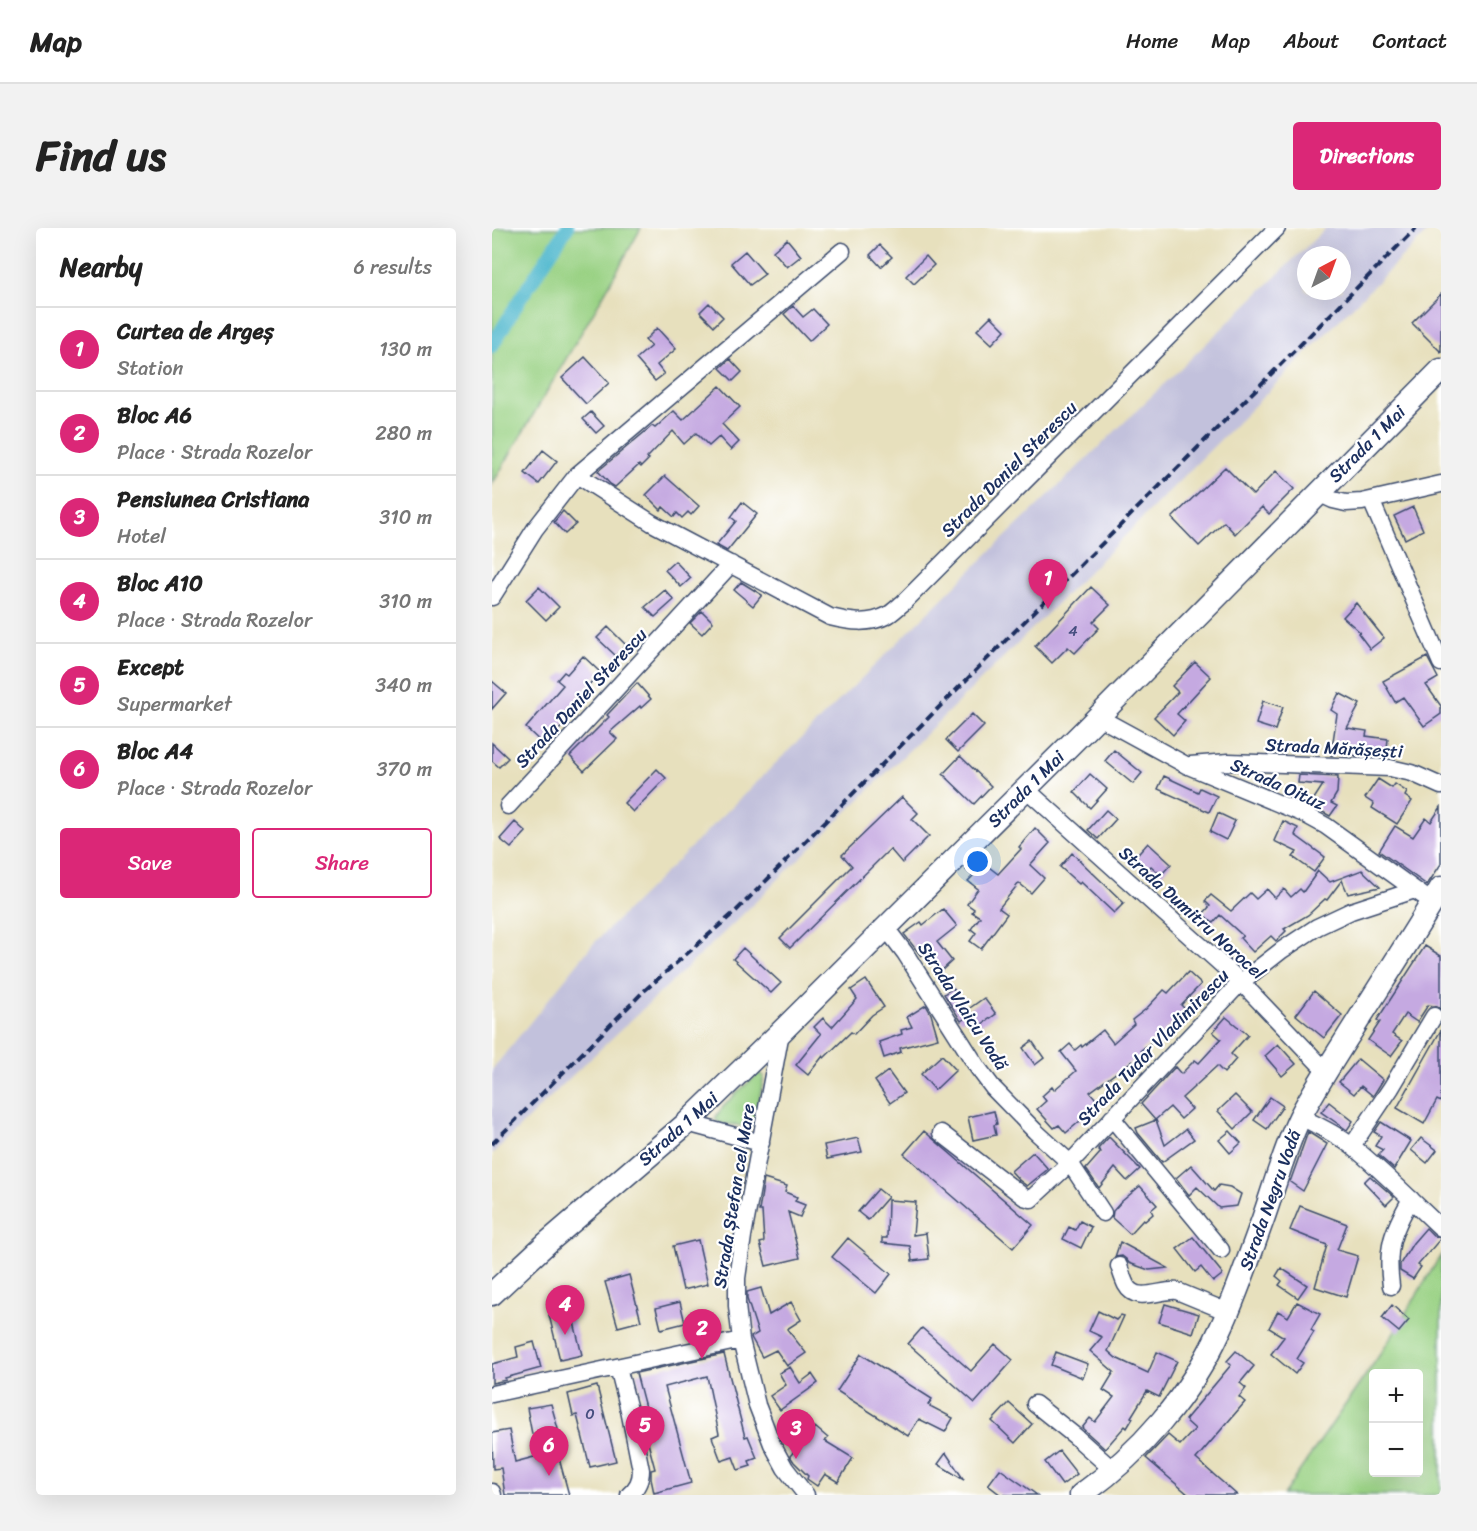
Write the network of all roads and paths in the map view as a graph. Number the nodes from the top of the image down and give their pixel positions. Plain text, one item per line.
1 (1277, 228) edge
2 (842, 251) dead end
3 (1441, 370) edge
4 (577, 475) junction
5 (1441, 484) edge
6 (1318, 493) junction
7 (1371, 500) junction
8 (732, 564) junction
9 (492, 597) edge
10 (1441, 663) edge
11 (1098, 717) junction
12 (1229, 762) junction
13 (1186, 765) junction
14 (1227, 782) junction
15 (1441, 786) edge
16 (1026, 789) junction
17 (508, 806) dead end
18 (1432, 897) edge
19 (886, 928) junction
20 (1241, 982) junction
21 (1434, 1016) dead end
22 (781, 1032) junction
23 (1326, 1071) junction
24 (1300, 1117) junction
25 (1112, 1118) junction
26 (687, 1123) junction
27 (941, 1133) dead end
28 (761, 1143) junction
29 (1352, 1146) junction
30 (1070, 1163) junction
31 (1411, 1199) junction
32 (1103, 1213) dead end
33 (1441, 1228) edge
34 (1221, 1250) dead end
35 (1119, 1266) dead end
36 (1391, 1286) dead end
37 (492, 1294) edge
38 (1228, 1312) junction
39 (741, 1340) junction
40 (618, 1367) junction
41 (492, 1394) edge
42 (1035, 1404) dead end
43 (1113, 1470) junction
44 (629, 1495) edge
45 (806, 1495) edge
46 (1081, 1495) edge

1 - 8 street, Strada Daniel Sterescu
2 - 4 street
3 - 6 main road, Strada 1 Mai
4 - 8 street, Strada Daniel Sterescu
4 - 9 street
5 - 7 street
6 - 7 street
6 - 11 main road, Strada 1 Mai
7 - 10 street
8 - 17 street, Strada Daniel Sterescu
11 - 13 street, Strada Oituz
11 - 16 main road, Strada 1 Mai
12 - 13 street, Strada Mărășești
12 - 14 street
12 - 15 street, Strada Mărășești
13 - 14 street, Strada Oituz
14 - 18 street, Strada Oituz
16 - 19 main road, Strada 1 Mai
16 - 20 street, Strada Dumitru Norocel
18 - 20 street, Strada Tudor Vladimirescu
18 - 23 main road, Strada Negru Vodă
19 - 22 main road, Strada 1 Mai
19 - 30 street, Strada Vlaicu Vodă
20 - 23 street, Strada Dumitru Norocel
20 - 25 street, Strada Tudor Vladimirescu
21 - 29 street
22 - 26 main road, Strada 1 Mai
22 - 28 street, Strada Ștefan cel Mare
23 - 24 main road, Strada Negru Vodă
24 - 29 street
24 - 38 main road, Strada Negru Vodă
25 - 30 street, Strada Tudor Vladimirescu
25 - 34 street
26 - 28 street
26 - 37 main road, Strada 1 Mai
27 - 30 street, Strada Tudor Vladimirescu
28 - 39 street, Strada Ștefan cel Mare
29 - 31 street
30 - 32 street, Strada Vlaicu Vodă
31 - 33 street
31 - 36 street
35 - 38 street
38 - 43 main road, Strada Negru Vodă
39 - 40 street
39 - 45 street, Strada Ștefan cel Mare
40 - 41 street
40 - 44 street
42 - 43 street
43 - 46 main road, Strada Negru Vodă

